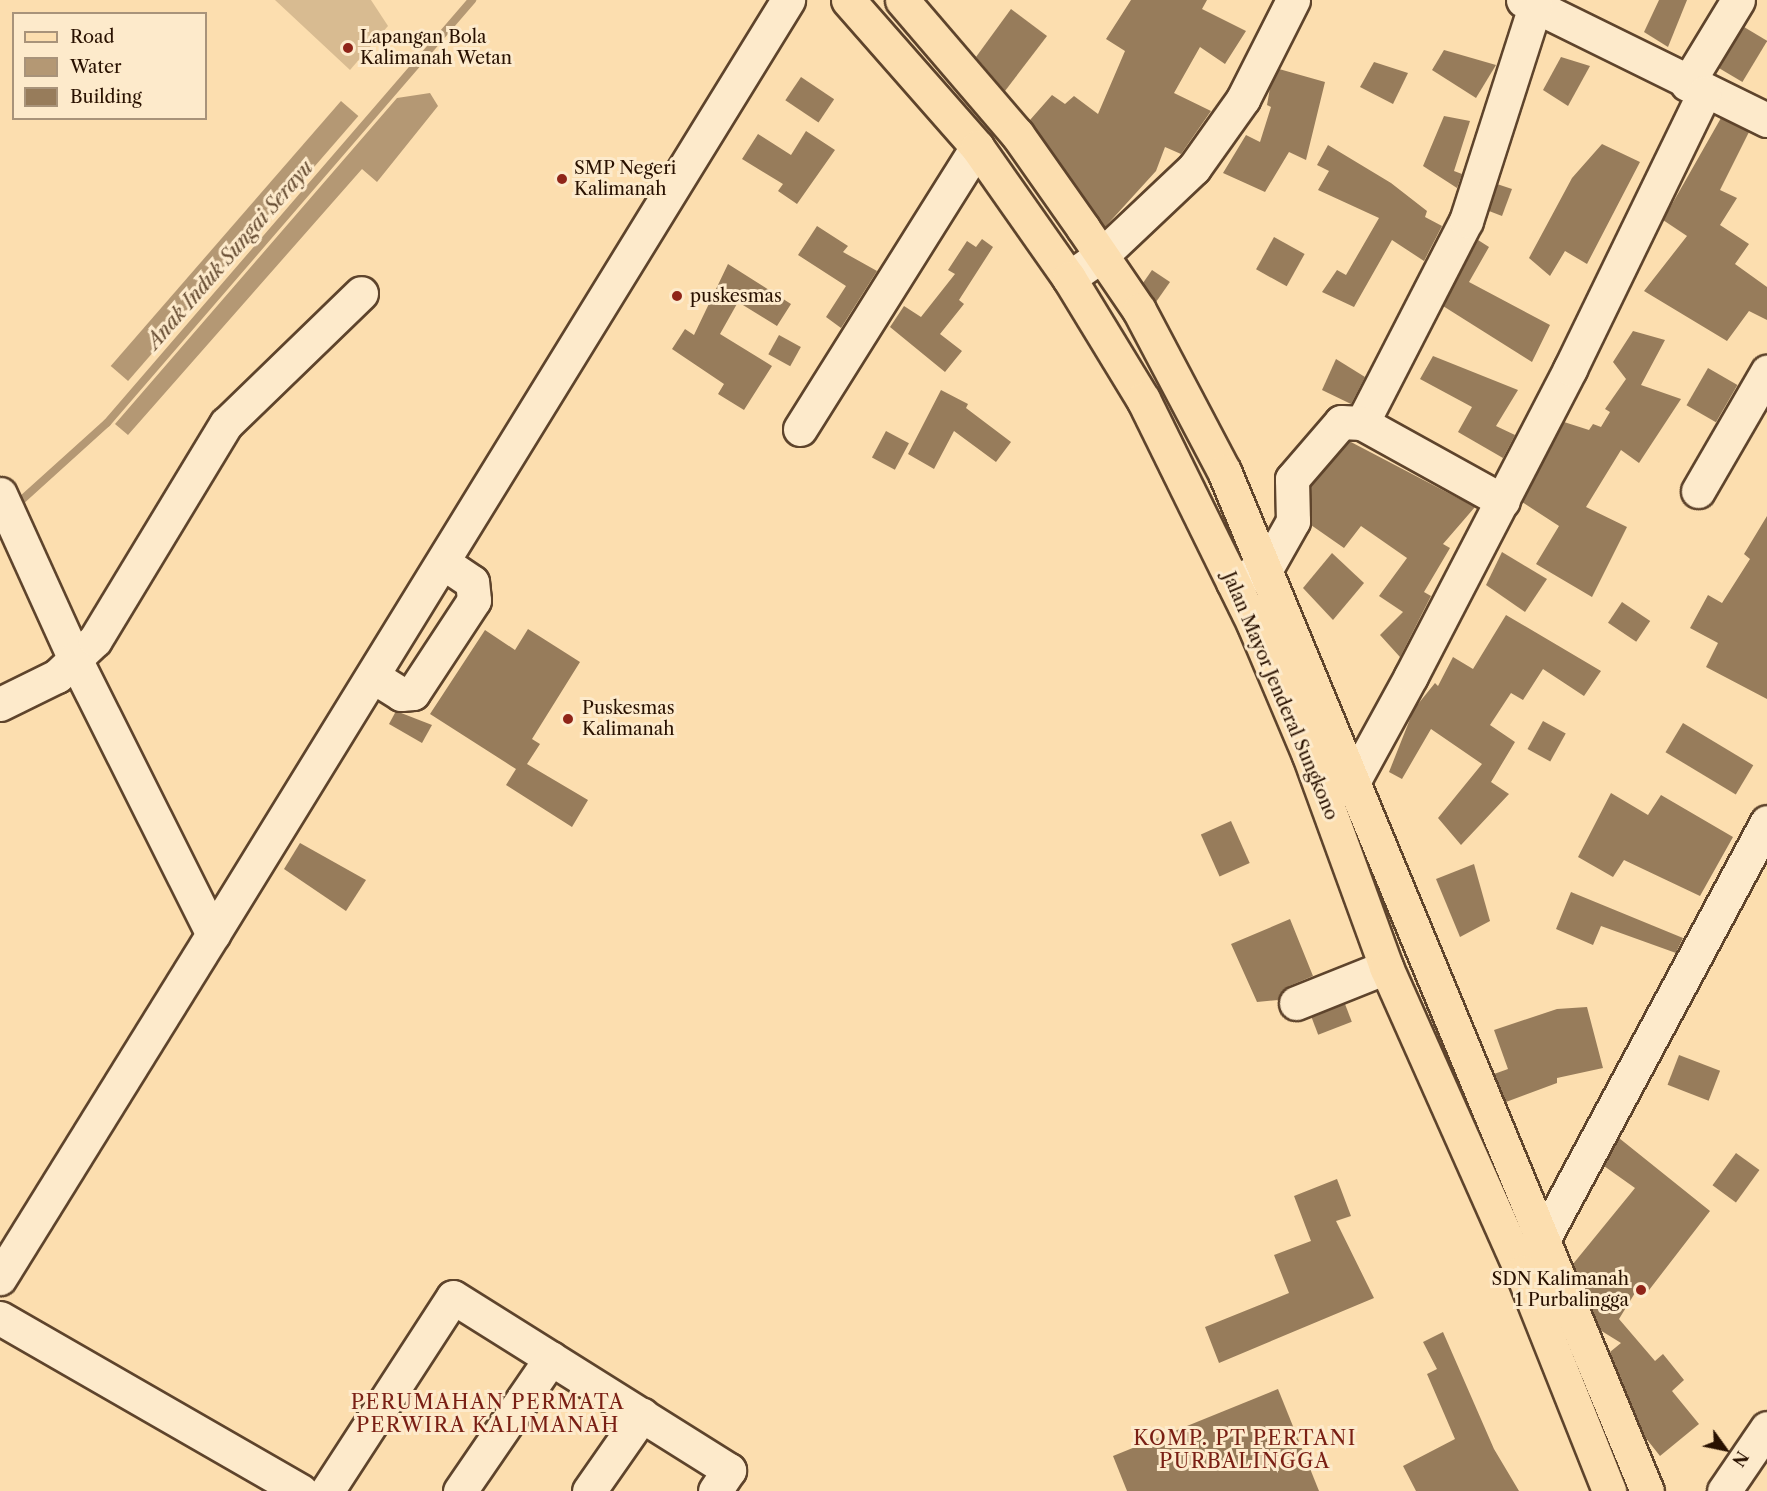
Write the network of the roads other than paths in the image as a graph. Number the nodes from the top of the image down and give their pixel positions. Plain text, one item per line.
1 (789, 0) edge
2 (902, 0) edge
3 (1293, 0) edge
4 (1738, 0) edge
5 (852, 2) edge
6 (1529, 3) edge
7 (1696, 88) junction
8 (1767, 120) edge
9 (977, 147) junction
10 (1101, 256) junction
11 (1069, 278) junction
12 (362, 293) dead end
13 (1767, 372) edge
14 (1362, 423) junction
15 (800, 429) dead end
16 (1698, 491) dead end
17 (0, 494) edge
18 (1503, 501) junction
19 (444, 563) junction
20 (1267, 567) junction
21 (1233, 582) junction
22 (75, 659) junction
23 (374, 677) junction
24 (0, 704) edge
25 (1353, 782) junction
26 (1324, 796) junction
27 (1767, 822) edge
28 (213, 934) junction
29 (1386, 967) junction
30 (1296, 1004) dead end
31 (1544, 1244) junction
32 (1522, 1275) junction
33 (0, 1278) edge
34 (0, 1318) edge
35 (551, 1358) junction
36 (642, 1415) junction
37 (1767, 1428) edge
38 (302, 1491) edge
39 (327, 1491) edge
40 (460, 1491) edge
41 (589, 1491) edge
42 (715, 1491) edge
43 (1609, 1491) edge
44 (1647, 1491) edge
45 (1724, 1491) edge

1 - 19 street
2 - 10 main road, Jalan Mayor Jenderal Sungkono
3 - 10 street
4 - 7 street
5 - 9 main road, Jalan Mayor Jenderal Sungkono
6 - 7 street
6 - 14 street
7 - 8 street
7 - 18 street
9 - 11 main road, Jalan Mayor Jenderal Sungkono
9 - 15 street
10 - 11 street
10 - 20 main road, Jalan Mayor Jenderal Sungkono
11 - 21 main road, Jalan Mayor Jenderal Sungkono
12 - 22 street
13 - 16 street
14 - 18 street
14 - 20 street
17 - 22 street
18 - 25 street
19 - 23 street
19 - 23 street
20 - 21 street
20 - 25 main road, Jalan Mayor Jenderal Sungkono
21 - 26 main road, Jalan Mayor Jenderal Sungkono
22 - 24 street
22 - 28 street
23 - 28 street
25 - 26 street
25 - 31 main road, Jalan Mayor Jenderal Sungkono
26 - 29 main road, Jalan Mayor Jenderal Sungkono
27 - 31 street
28 - 33 street
29 - 30 street
29 - 32 main road, Jalan Mayor Jenderal Sungkono
31 - 32 street
31 - 44 main road, Jalan Mayor Jenderal Sungkono
32 - 43 main road, Jalan Mayor Jenderal Sungkono
34 - 38 street
35 - 36 street
35 - 39 street
35 - 40 street
36 - 41 street
36 - 42 street
37 - 45 street

